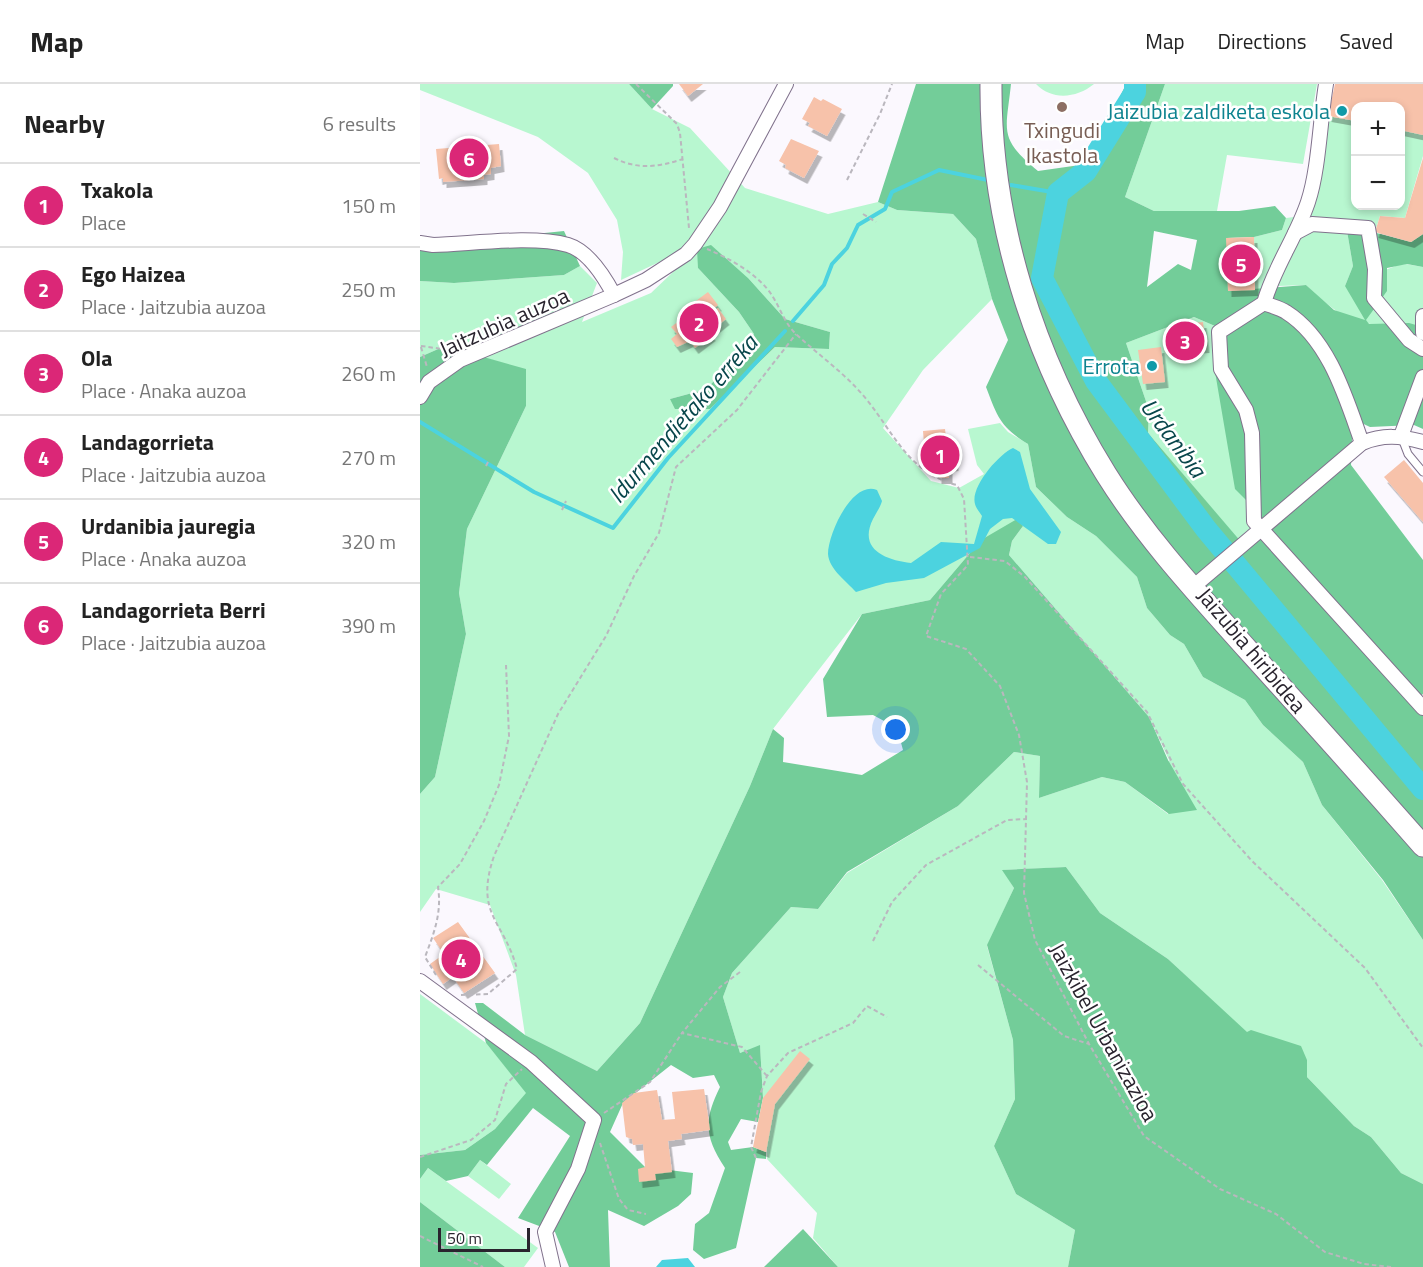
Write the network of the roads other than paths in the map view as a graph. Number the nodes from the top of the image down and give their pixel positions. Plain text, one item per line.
1 (786, 84) edge
2 (991, 84) edge
3 (1326, 84) edge
4 (1295, 233) junction
5 (420, 243) edge
6 (614, 295) junction
7 (1264, 303) junction
8 (1423, 316) edge
9 (1423, 333) edge
10 (1423, 349) edge
11 (1422, 383) edge
12 (420, 397) edge
13 (1401, 436) junction
14 (1423, 442) edge
15 (1362, 443) junction
16 (1423, 472) edge
17 (1260, 529) junction
18 (1193, 587) junction
19 (1423, 708) edge
20 (1423, 846) edge
21 (420, 981) edge
22 (553, 1267) edge

1 - 6 street, Jaitzubia auzoa
2 - 18 main road
3 - 4 street
4 - 7 street
4 - 10 street
5 - 6 street, Jaitzubia auzoa
6 - 12 street, Jaitzubia auzoa
7 - 15 street
7 - 17 street
8 - 9 street
11 - 13 street
13 - 14 street, Jaizubia hiribidea
13 - 15 street, Jaizubia hiribidea
13 - 16 lane
15 - 17 street, Jaizubia hiribidea
17 - 18 street, Jaizubia hiribidea
17 - 19 street
18 - 20 main road, Jaizubia hiribidea
21 - 22 street

